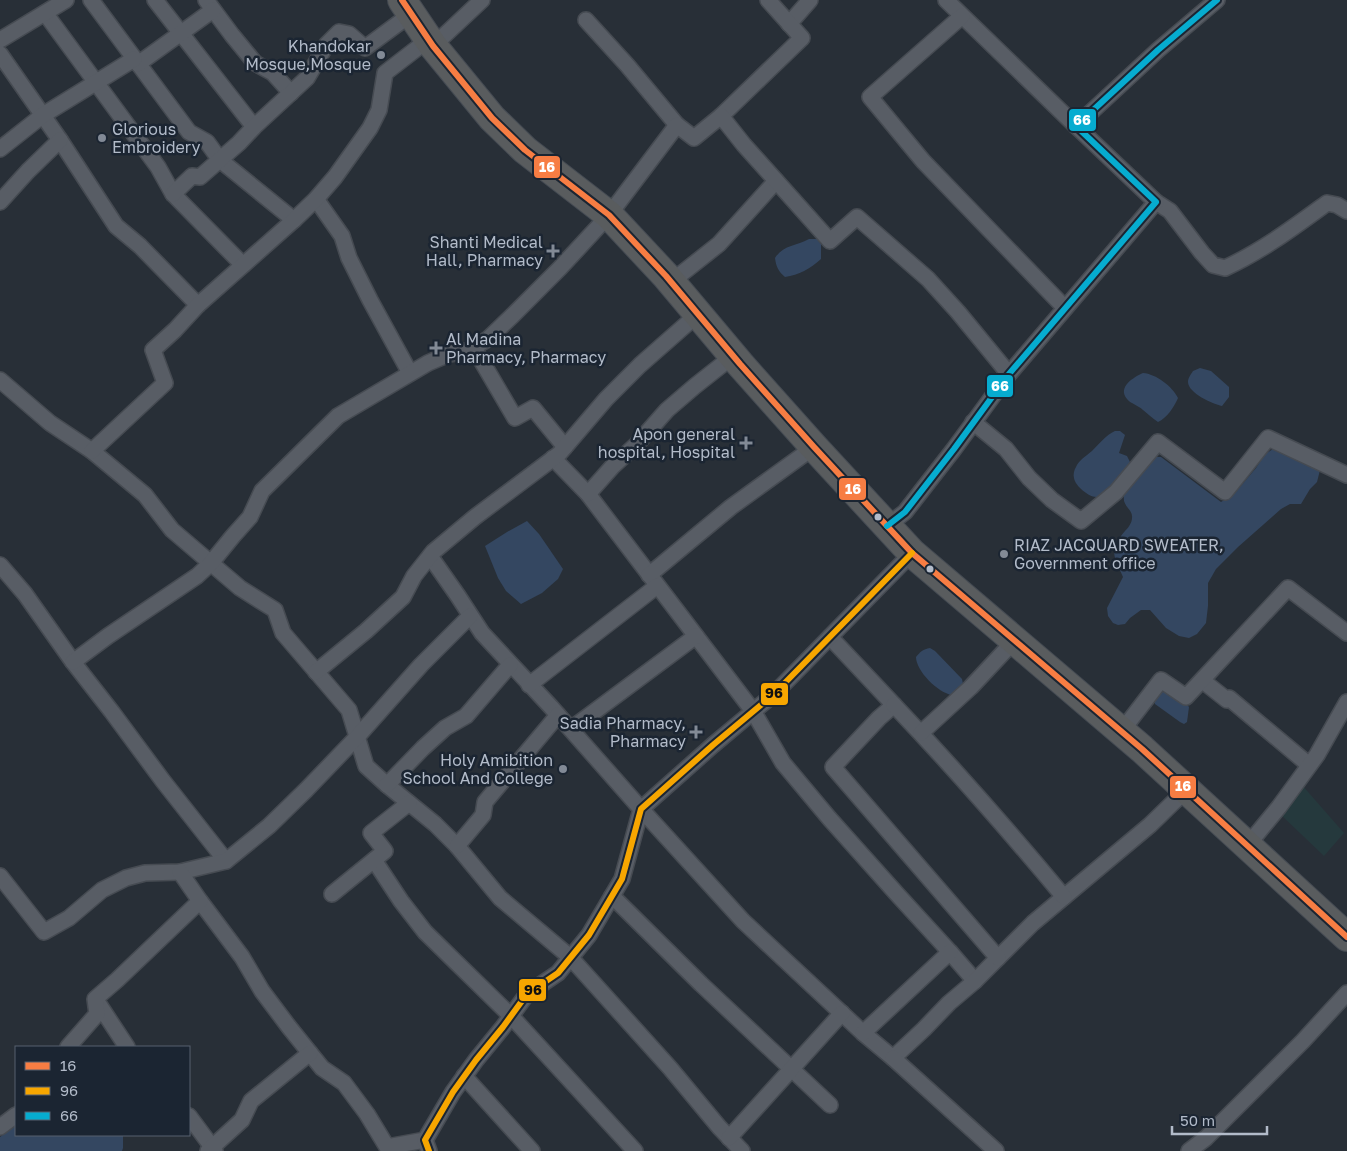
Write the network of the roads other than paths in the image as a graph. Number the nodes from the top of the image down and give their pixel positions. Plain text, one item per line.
1 (66, 0) edge
2 (91, 0) edge
3 (155, 0) edge
4 (482, 0) edge
5 (768, 0) edge
6 (810, 0) edge
7 (946, 0) edge
8 (1217, 0) edge
9 (210, 5) edge
10 (406, 7) edge
11 (45, 13) junction
12 (962, 16) junction
13 (586, 20) dead end
14 (789, 24) junction
15 (181, 32) junction
16 (0, 40) edge
17 (431, 43) junction
18 (0, 54) edge
19 (136, 61) junction
20 (96, 83) junction
21 (291, 93) junction
22 (43, 115) junction
23 (721, 116) junction
24 (677, 125) junction
25 (1076, 126) junction
26 (254, 127) junction
27 (60, 140) junction
28 (0, 149) edge
29 (220, 160) junction
30 (776, 181) junction
31 (172, 194) junction
32 (316, 199) junction
33 (0, 202) edge
34 (1156, 202) junction
35 (1347, 211) edge
36 (609, 214) junction
37 (294, 220) junction
38 (243, 265) junction
39 (671, 282) junction
40 (198, 305) junction
41 (1065, 308) junction
42 (698, 314) junction
43 (474, 348) junction
44 (733, 356) junction
45 (410, 374) junction
46 (1009, 374) junction
47 (0, 380) edge
48 (974, 422) junction
49 (565, 447) junction
50 (814, 447) junction
51 (92, 451) junction
52 (553, 458) junction
53 (1347, 475) edge
54 (588, 494) junction
55 (887, 526) junction
56 (912, 553) junction
57 (430, 556) junction
58 (211, 563) junction
59 (0, 565) edge
60 (653, 580) junction
61 (470, 616) junction
62 (1347, 633) edge
63 (696, 636) junction
64 (830, 637) junction
65 (1014, 641) junction
66 (73, 662) junction
67 (510, 665) junction
68 (316, 672) junction
69 (1203, 680) junction
70 (529, 685) junction
71 (1347, 702) edge
72 (894, 705) junction
73 (754, 711) junction
74 (558, 715) junction
75 (570, 729) junction
76 (1121, 732) junction
77 (921, 733) junction
78 (357, 737) junction
79 (1309, 765) junction
80 (387, 785) junction
81 (1186, 790) junction
82 (409, 802) junction
83 (641, 809) junction
84 (457, 846) junction
85 (1247, 846) junction
86 (374, 860) junction
87 (226, 861) junction
88 (180, 872) junction
89 (0, 876) edge
90 (332, 894) dead end
91 (612, 896) junction
92 (1064, 897) junction
93 (200, 901) junction
94 (1347, 938) edge
95 (950, 952) junction
96 (570, 957) junction
97 (998, 958) junction
98 (975, 981) junction
99 (1347, 993) edge
100 (95, 999) junction
101 (842, 1013) junction
102 (511, 1016) junction
103 (863, 1033) junction
104 (69, 1046) edge
105 (126, 1046) edge
106 (310, 1053) junction
107 (892, 1058) junction
108 (792, 1069) junction
109 (464, 1076) junction
110 (830, 1105) dead end
111 (15, 1116) edge
112 (190, 1117) edge
113 (0, 1127) edge
114 (729, 1138) junction
115 (427, 1146) edge
116 (212, 1150) edge
117 (532, 1151) edge
118 (635, 1151) edge
119 (742, 1151) edge
120 (996, 1151) edge
121 (1189, 1151) edge

1 - 11 street
2 - 19 street
3 - 15 street
4 - 17 street
5 - 14 street
6 - 14 street
7 - 12 street
8 - 25 street
9 - 15 street
9 - 21 street
10 - 17 highway
10 - 21 street
11 - 16 street
11 - 20 street
12 - 25 street
12 - 41 street
13 - 24 street
14 - 23 street
15 - 19 street
15 - 26 street
17 - 32 street
17 - 36 highway
18 - 22 street
19 - 20 street
19 - 29 street
20 - 22 street
20 - 31 street
21 - 26 street
22 - 27 street
22 - 28 street
23 - 24 street
23 - 30 street
24 - 36 street
25 - 34 street
26 - 29 street
27 - 33 street
27 - 40 street
29 - 31 street
29 - 37 street
30 - 39 street
30 - 46 street
31 - 38 street
32 - 37 street
32 - 45 street
34 - 35 street
34 - 41 street
36 - 39 highway
36 - 43 street
37 - 38 street
38 - 40 street
39 - 42 highway
40 - 51 street
41 - 46 street
42 - 44 highway
42 - 49 street
43 - 45 street
43 - 49 street
44 - 50 highway
44 - 54 street
45 - 58 street
46 - 48 street
47 - 51 street
48 - 53 street
48 - 55 street
49 - 52 street
50 - 55 highway
50 - 60 street
51 - 58 street
52 - 54 street
52 - 57 street
54 - 60 street
55 - 56 highway
56 - 64 street
56 - 65 highway
57 - 61 street
57 - 68 street
58 - 66 street
58 - 68 street
59 - 66 street
60 - 63 street
60 - 70 street
61 - 67 street
61 - 78 street
62 - 69 street
63 - 73 street
63 - 75 street
64 - 72 street
64 - 73 street
65 - 76 highway
65 - 77 street
66 - 87 street
67 - 70 street
67 - 80 street
68 - 78 street
69 - 76 street
69 - 79 street
70 - 74 street
71 - 79 street
72 - 77 street
72 - 97 street
73 - 83 street
73 - 95 street
74 - 75 street
74 - 84 street
75 - 83 street
76 - 81 highway
77 - 92 street
78 - 80 street
78 - 87 street
79 - 85 street
80 - 82 street
81 - 85 highway
81 - 92 street
82 - 84 street
82 - 86 street
83 - 91 street
83 - 101 street
84 - 96 street
85 - 94 highway
86 - 90 street
86 - 102 street
87 - 88 street
88 - 89 street
88 - 93 street
91 - 96 street
91 - 108 street
92 - 97 street
93 - 100 street
93 - 106 street
95 - 98 street
95 - 103 street
96 - 102 street
96 - 114 street
97 - 98 street
98 - 107 street
99 - 121 street
100 - 104 street
100 - 105 street
101 - 103 street
101 - 108 street
102 - 109 street
102 - 118 street
103 - 107 street
106 - 115 street
106 - 116 street
107 - 120 street
108 - 110 street
108 - 114 street
109 - 115 street
109 - 117 street
111 - 113 street
112 - 116 street
114 - 119 street

